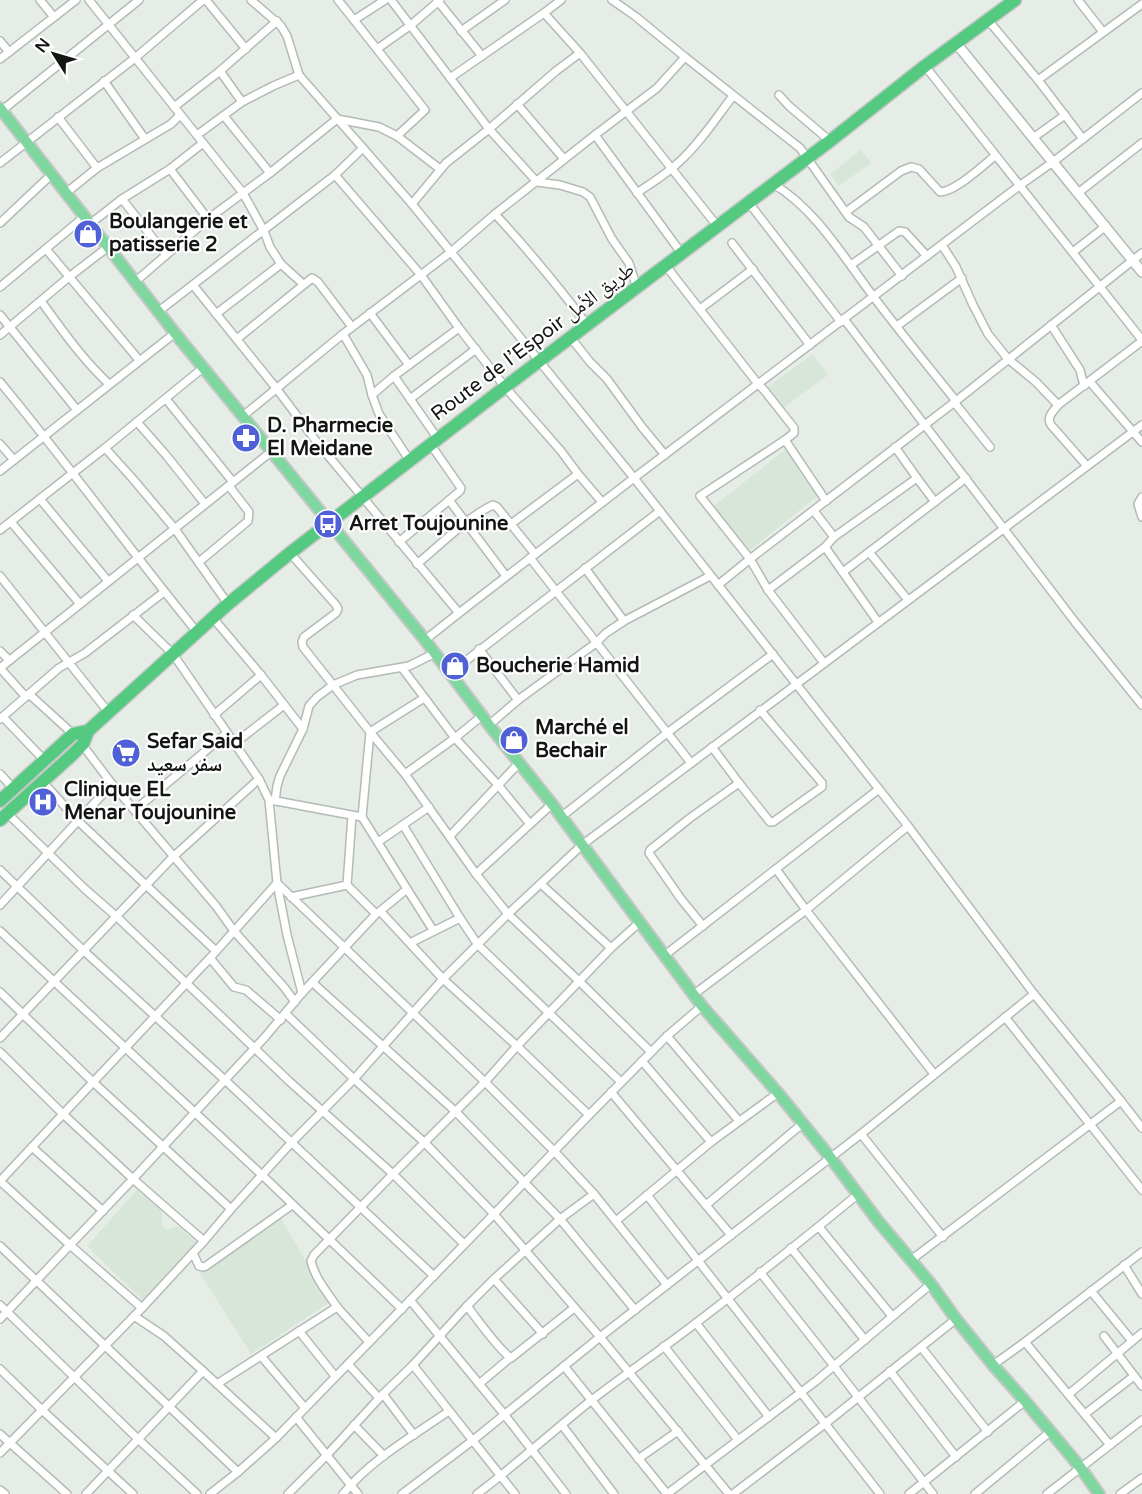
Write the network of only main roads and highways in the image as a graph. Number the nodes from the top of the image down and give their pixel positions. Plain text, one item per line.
1 (1015, 0) edge
2 (1, 110) edge
3 (330, 523) junction
4 (88, 731) junction
5 (0, 801) edge
6 (4, 816) edge
7 (1099, 1494) edge

1 - 3 highway, Route de l’Espoir طريق الأمل
2 - 3 main road
3 - 4 highway, Route de l’Espoir طريق الأمل
3 - 7 main road
4 - 5 highway, Route de l’Espoir طريق الأمل
4 - 6 highway, Route de l’Espoir طريق الأمل

